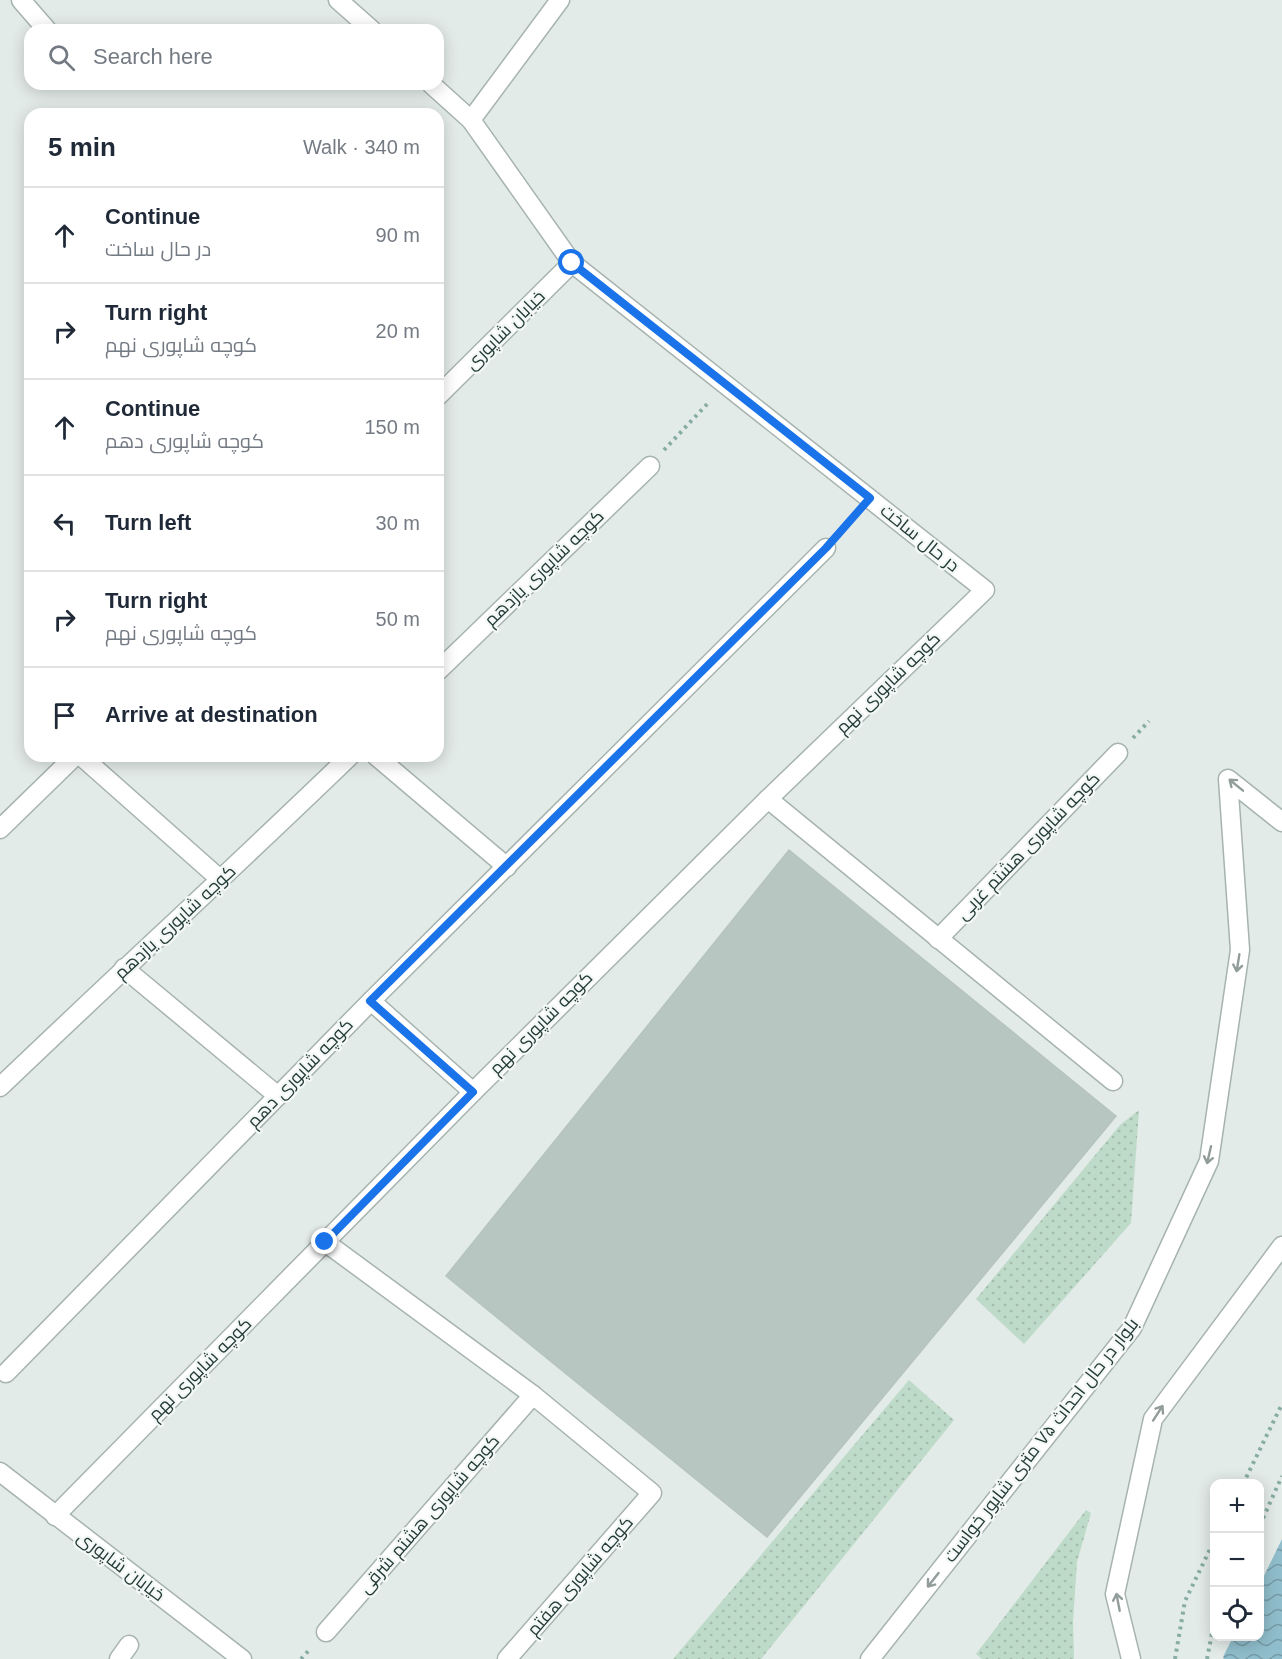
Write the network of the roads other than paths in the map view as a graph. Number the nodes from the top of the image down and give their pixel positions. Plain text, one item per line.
1 (21, 0) edge
2 (338, 0) edge
3 (560, 0) edge
4 (42, 24) edge
5 (365, 24) edge
6 (438, 90) edge
7 (471, 120) junction
8 (572, 263) junction
9 (444, 390) edge
10 (650, 466) road end
11 (826, 548) road end
12 (985, 590) joint
13 (444, 665) edge
14 (1118, 753) dead end
15 (69, 762) edge
16 (88, 762) edge
17 (344, 762) edge
18 (383, 762) edge
19 (768, 799) junction
20 (1282, 822) edge
21 (0, 829) edge
22 (507, 867) junction
23 (222, 880) junction
24 (938, 939) junction
25 (124, 968) junction
26 (370, 1001) junction
27 (1113, 1081) dead end
28 (0, 1087) edge
29 (473, 1092) junction
30 (278, 1096) junction
31 (325, 1242) junction
32 (1282, 1246) edge
33 (6, 1373) dead end
34 (533, 1395) junction
35 (0, 1472) edge
36 (55, 1516) junction
37 (326, 1632) dead end
38 (242, 1659) edge
39 (507, 1659) edge
40 (870, 1659) edge
41 (1131, 1659) edge

1 - 4 street
2 - 5 street
3 - 7 street
6 - 7 street, در حال ساخت
7 - 8 street, در حال ساخت
8 - 9 street, خیابان شاپوری
8 - 12 street, در حال ساخت
10 - 13 street, کوچه شاپوری یازدهم
11 - 22 street, کوچه شاپوری دهم
12 - 19 street, کوچه شاپوری نهم
14 - 24 street, کوچه شاپوری هشتم غربی
15 - 21 street
16 - 23 street
17 - 23 street, کوچه شاپوری یازدهم
18 - 22 street
19 - 24 street
19 - 29 street, کوچه شاپوری نهم
20 -> 40 street, بلوار در حال احداث ۷۵ متری شاپور خواست
22 - 26 street, کوچه شاپوری دهم
23 - 25 street, کوچه شاپوری یازدهم
24 - 27 street
25 - 28 street, کوچه شاپوری یازدهم
25 - 30 street
26 - 29 street
26 - 30 street, کوچه شاپوری دهم
29 - 31 street, کوچه شاپوری نهم
30 - 33 street, کوچه شاپوری دهم
31 - 34 street
31 - 36 street, کوچه شاپوری نهم
41 -> 32 street
34 - 37 street, کوچه شاپوری هشتم شرقی
34 - 39 street, کوچه شاپوری هفتم
35 - 36 street, خیابان شاپوری
36 - 38 street, خیابان شاپوری

